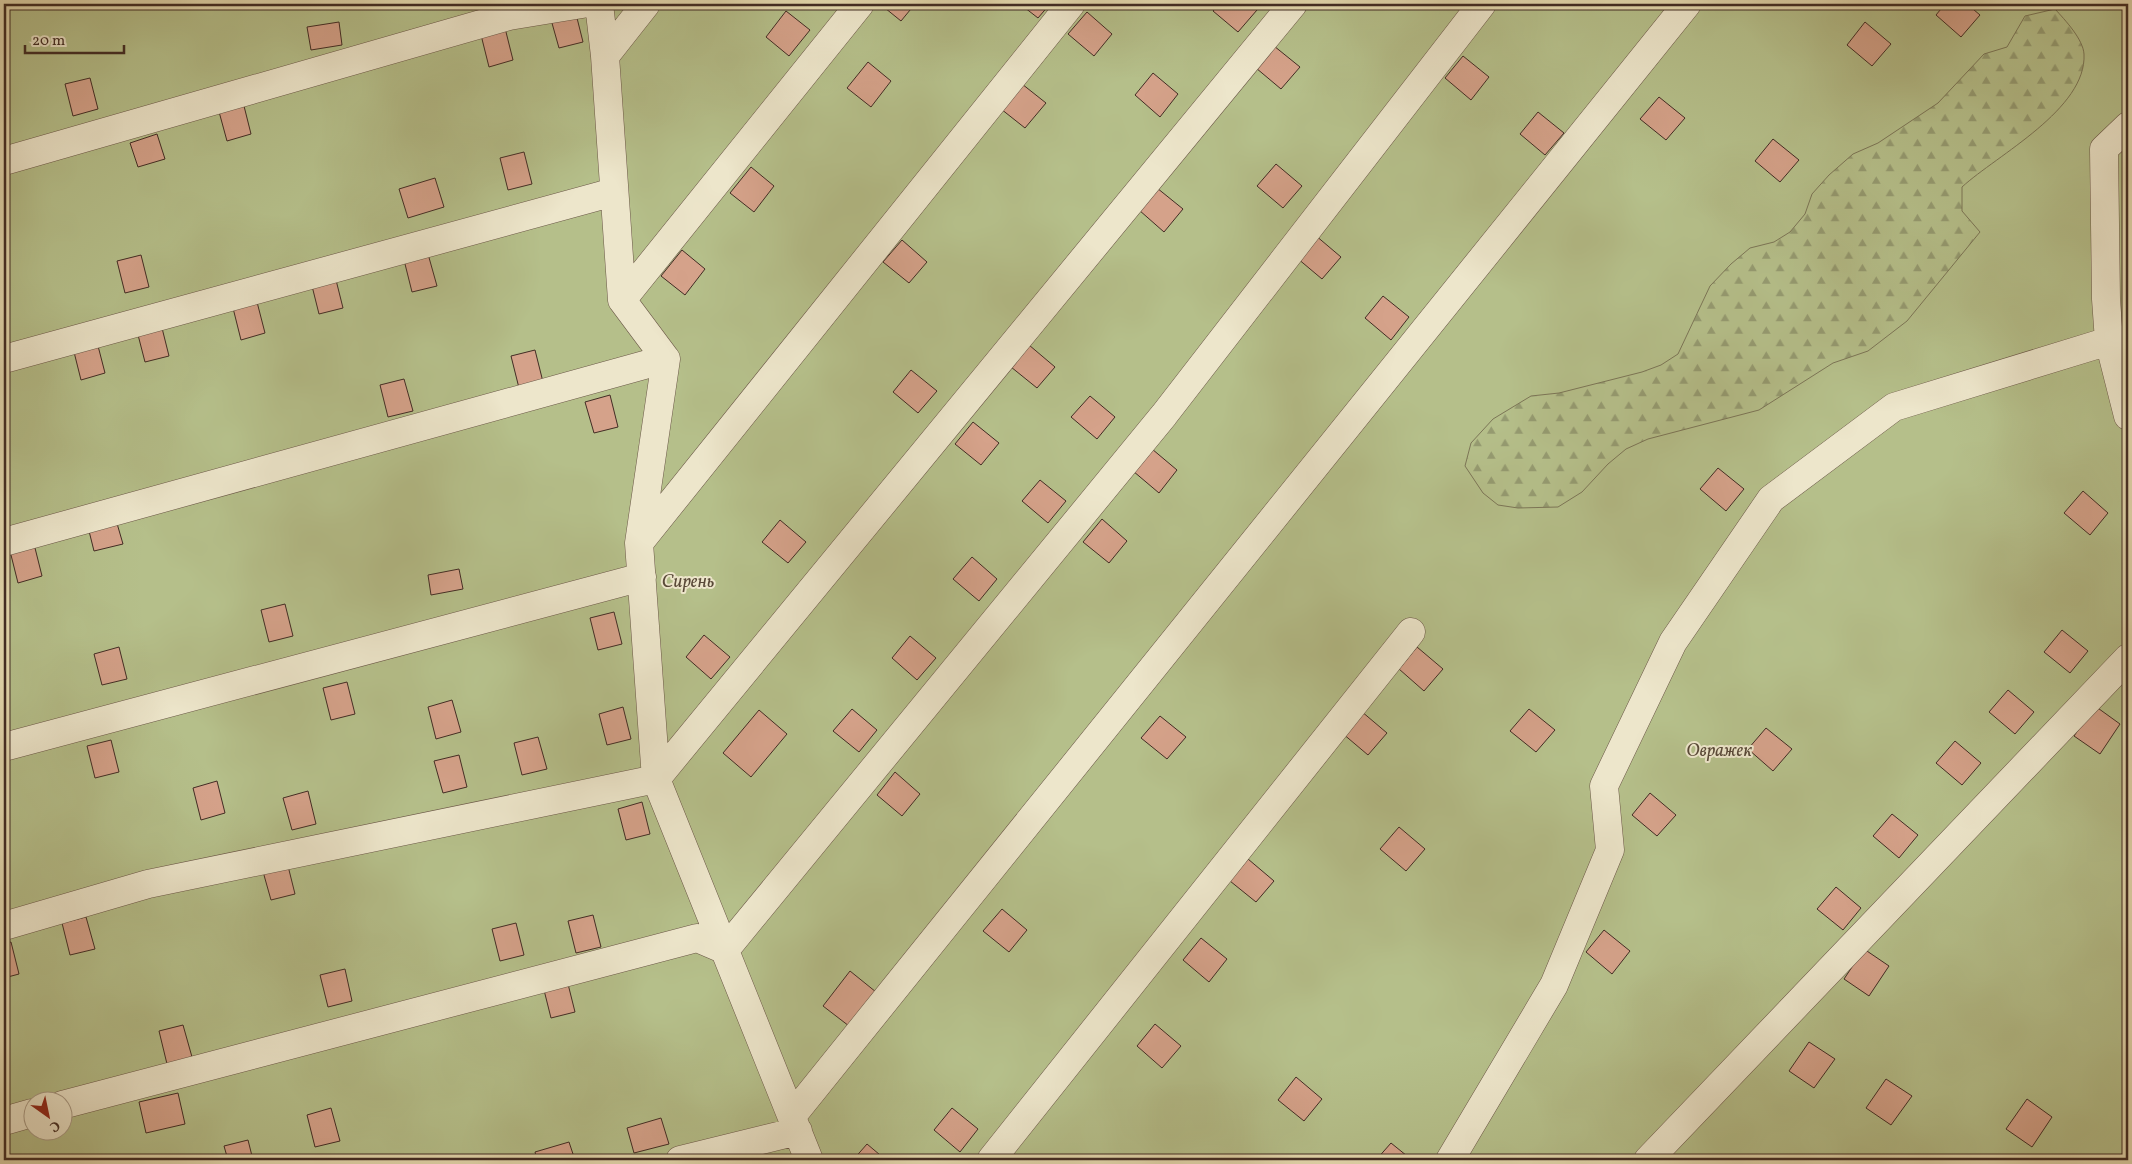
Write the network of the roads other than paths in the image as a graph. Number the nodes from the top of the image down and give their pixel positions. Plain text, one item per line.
1 (582, 4) edge
2 (599, 4) edge
3 (646, 4) edge
4 (860, 4) edge
5 (1072, 4) edge
6 (1293, 4) edge
7 (1482, 4) edge
8 (1687, 4) edge
9 (605, 56) junction
10 (2128, 126) edge
11 (4, 161) edge
12 (614, 192) junction
13 (622, 300) junction
14 (2109, 340) junction
15 (4, 359) edge
16 (666, 359) junction
17 (2124, 385) edge
18 (2128, 416) edge
19 (4, 542) edge
20 (639, 543) junction
21 (642, 577) junction
22 (1411, 632) dead end
23 (2128, 658) edge
24 (4, 747) edge
25 (656, 779) junction
26 (4, 926) edge
27 (725, 950) junction
28 (72, 1102) edge
29 (22, 1116) edge
30 (4, 1121) edge
31 (795, 1124) junction
32 (680, 1160) edge
33 (809, 1160) edge
34 (991, 1160) edge
35 (1450, 1160) edge
36 (1648, 1160) edge

1 - 11 street
2 - 9 street
3 - 9 street
4 - 13 street
5 - 20 street
6 - 25 street
7 - 27 street
8 - 31 street
9 - 12 street
10 - 14 street
12 - 13 street
12 - 15 street
13 - 16 street
14 - 17 street
14 - 35 street
16 - 19 street
16 - 20 street
17 - 18 street
20 - 21 street
21 - 24 street
21 - 25 street
22 - 34 street
23 - 36 street
25 - 26 street
25 - 27 street
27 - 28 street
27 - 31 street
29 - 30 street
31 - 32 street
31 - 33 street

